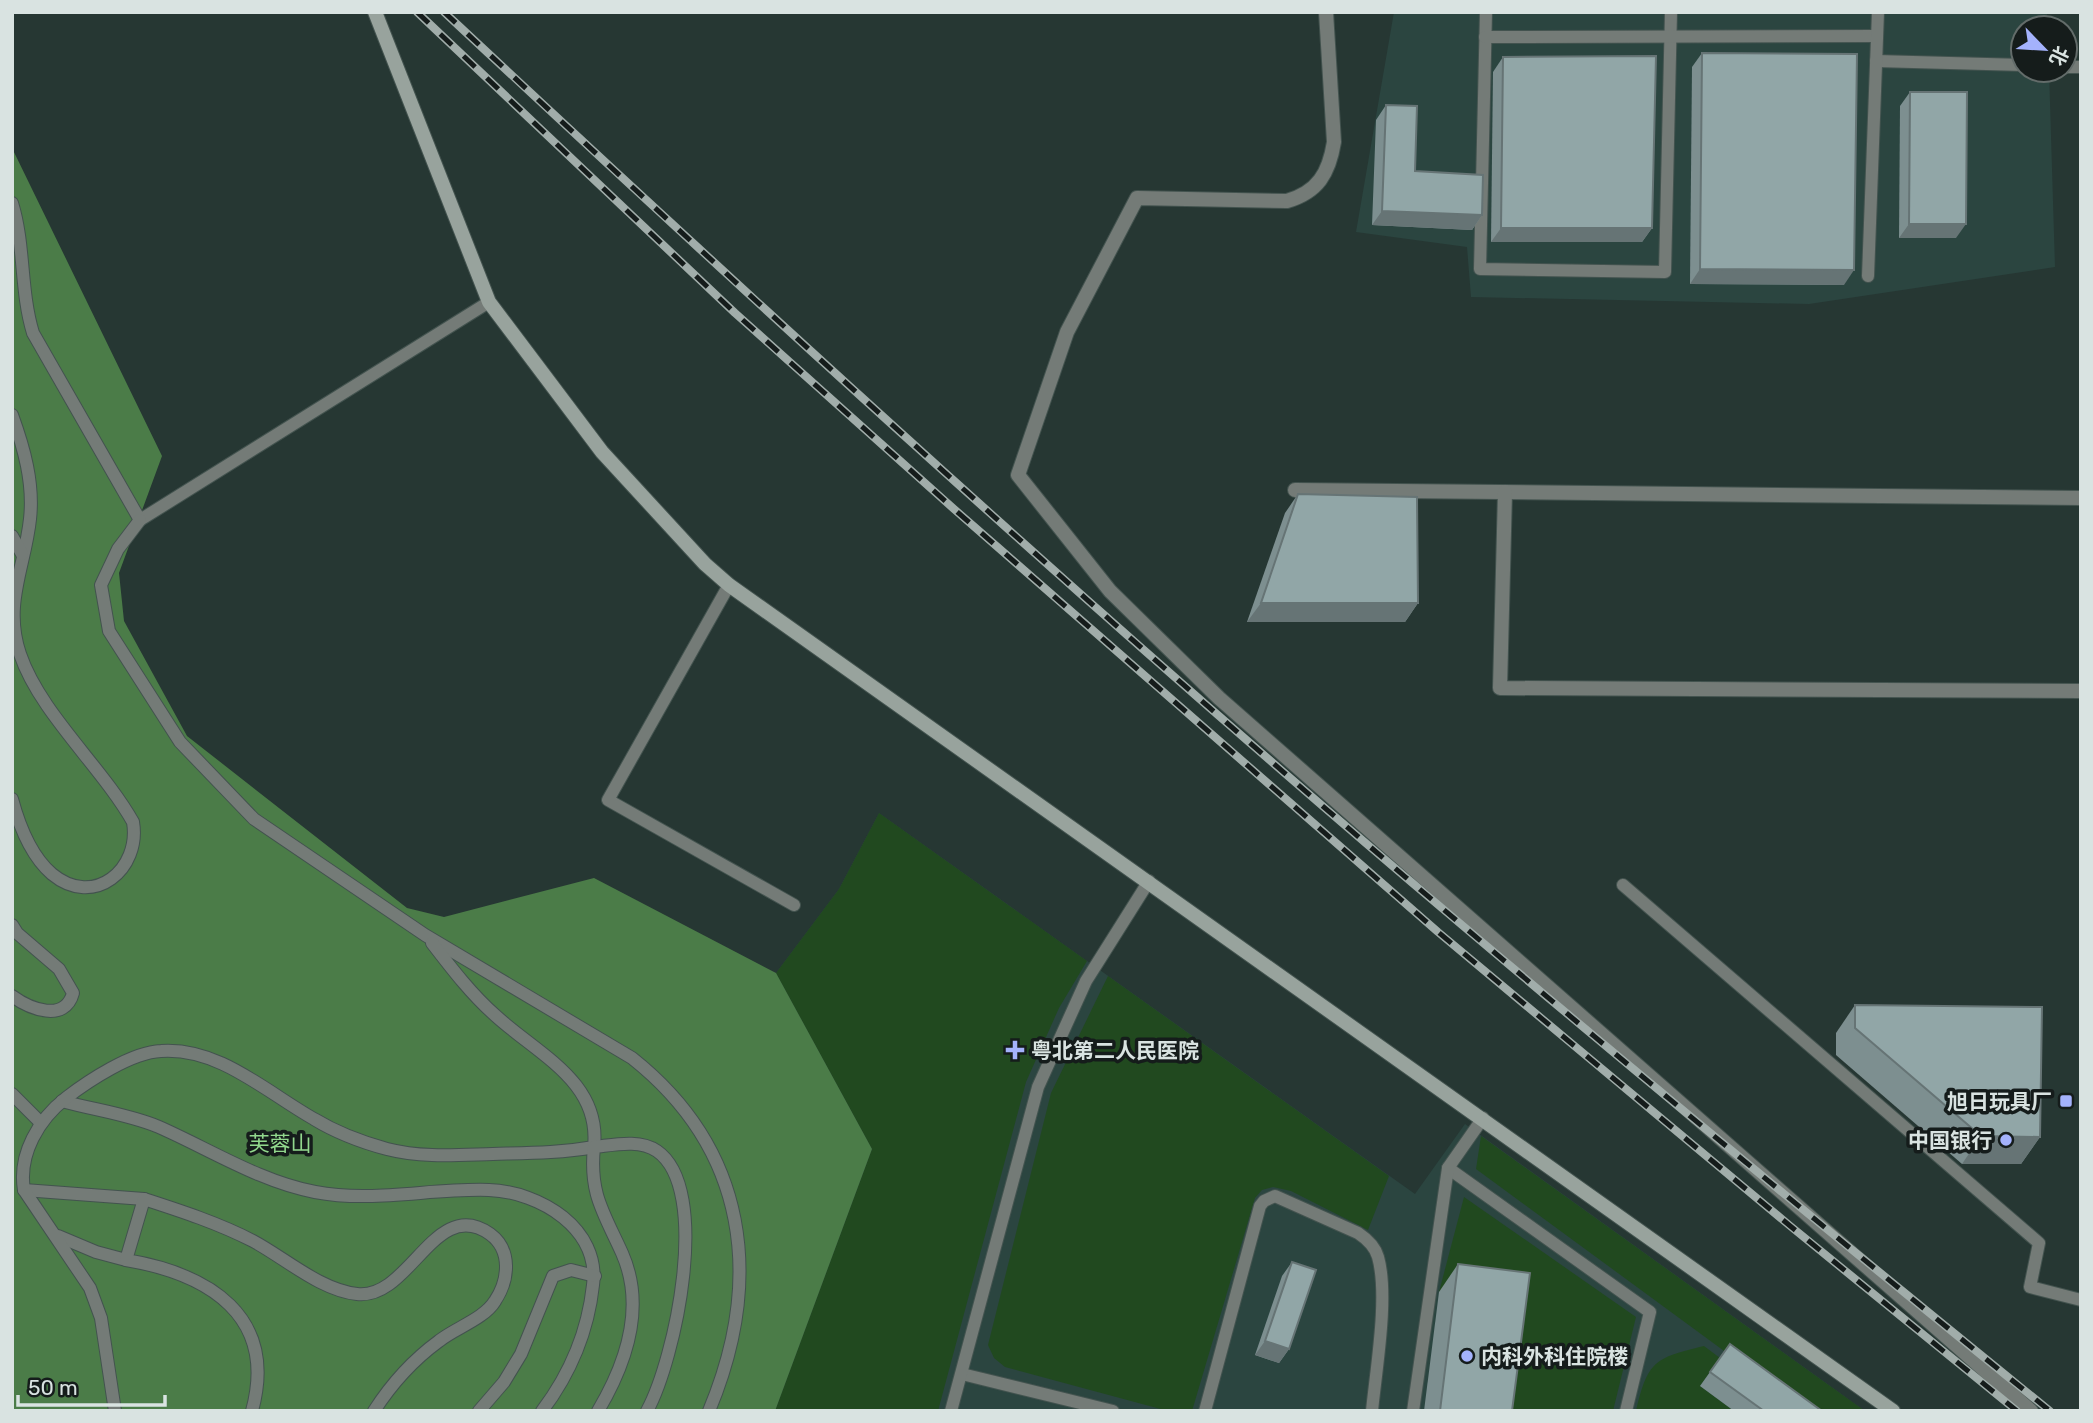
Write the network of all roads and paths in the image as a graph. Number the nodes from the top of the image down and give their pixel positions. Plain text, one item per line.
1 (375, 12) edge
2 (1326, 12) edge
3 (1486, 12) edge
4 (1671, 12) edge
5 (1878, 12) edge
6 (1671, 36) junction
7 (1877, 36) junction
8 (1485, 37) junction
9 (1876, 61) junction
10 (2009, 65) edge
11 (12, 203) edge
12 (1868, 276) dead end
13 (489, 302) junction
14 (12, 415) edge
15 (1295, 490) dead end
16 (1505, 492) junction
17 (2081, 498) edge
18 (140, 520) junction
19 (12, 536) edge
20 (22, 554) junction
21 (729, 585) junction
22 (2081, 691) edge
23 (12, 799) edge
24 (1149, 881) junction
25 (1623, 885) dead end
26 (794, 905) dead end
27 (12, 925) edge
28 (425, 935) junction
29 (12, 996) edge
30 (12, 1094) edge
31 (62, 1101) junction
32 (1483, 1118) junction
33 (40, 1122) junction
34 (594, 1147) junction
35 (1448, 1168) junction
36 (24, 1190) junction
37 (144, 1199) junction
38 (58, 1236) junction
39 (126, 1260) junction
40 (594, 1276) junction
41 (2081, 1300) edge
42 (962, 1374) junction
43 (1082, 1407) edge
44 (115, 1411) edge
45 (252, 1411) edge
46 (374, 1411) edge
47 (479, 1411) edge
48 (542, 1411) edge
49 (598, 1411) edge
50 (647, 1411) edge
51 (709, 1411) edge
52 (951, 1411) edge
53 (1113, 1411) edge
54 (1205, 1411) edge
55 (1372, 1411) edge
56 (1413, 1411) edge
57 (1626, 1411) edge
58 (1893, 1411) edge
59 (2032, 1411) edge

1 - 13 main road
2 - 59 street
3 - 8 lane
4 - 6 lane
5 - 7 lane
6 - 7 lane
6 - 8 lane
6 - 8 lane
7 - 9 lane
9 - 10 lane
9 - 12 lane
11 - 18 lane
13 - 18 lane
13 - 21 main road
14 - 20 lane
15 - 16 street
16 - 17 street
16 - 22 street
18 - 28 lane
19 - 20 lane
20 - 23 lane
21 - 24 main road
21 - 26 lane
24 - 32 main road
24 - 42 lane
25 - 41 lane
27 - 29 lane
28 - 34 lane
28 - 51 lane
30 - 33 lane
31 - 33 lane
31 - 34 lane
31 - 40 lane
32 - 35 lane
32 - 58 main road
33 - 36 lane
34 - 49 lane
34 - 50 lane
35 - 56 lane
35 - 57 lane
36 - 37 lane
36 - 38 lane
37 - 39 lane
37 - 46 lane
38 - 39 lane
38 - 44 lane
39 - 45 lane
40 - 47 lane
40 - 48 lane
42 - 43 lane
42 - 52 lane
43 - 53 lane
54 - 55 lane

